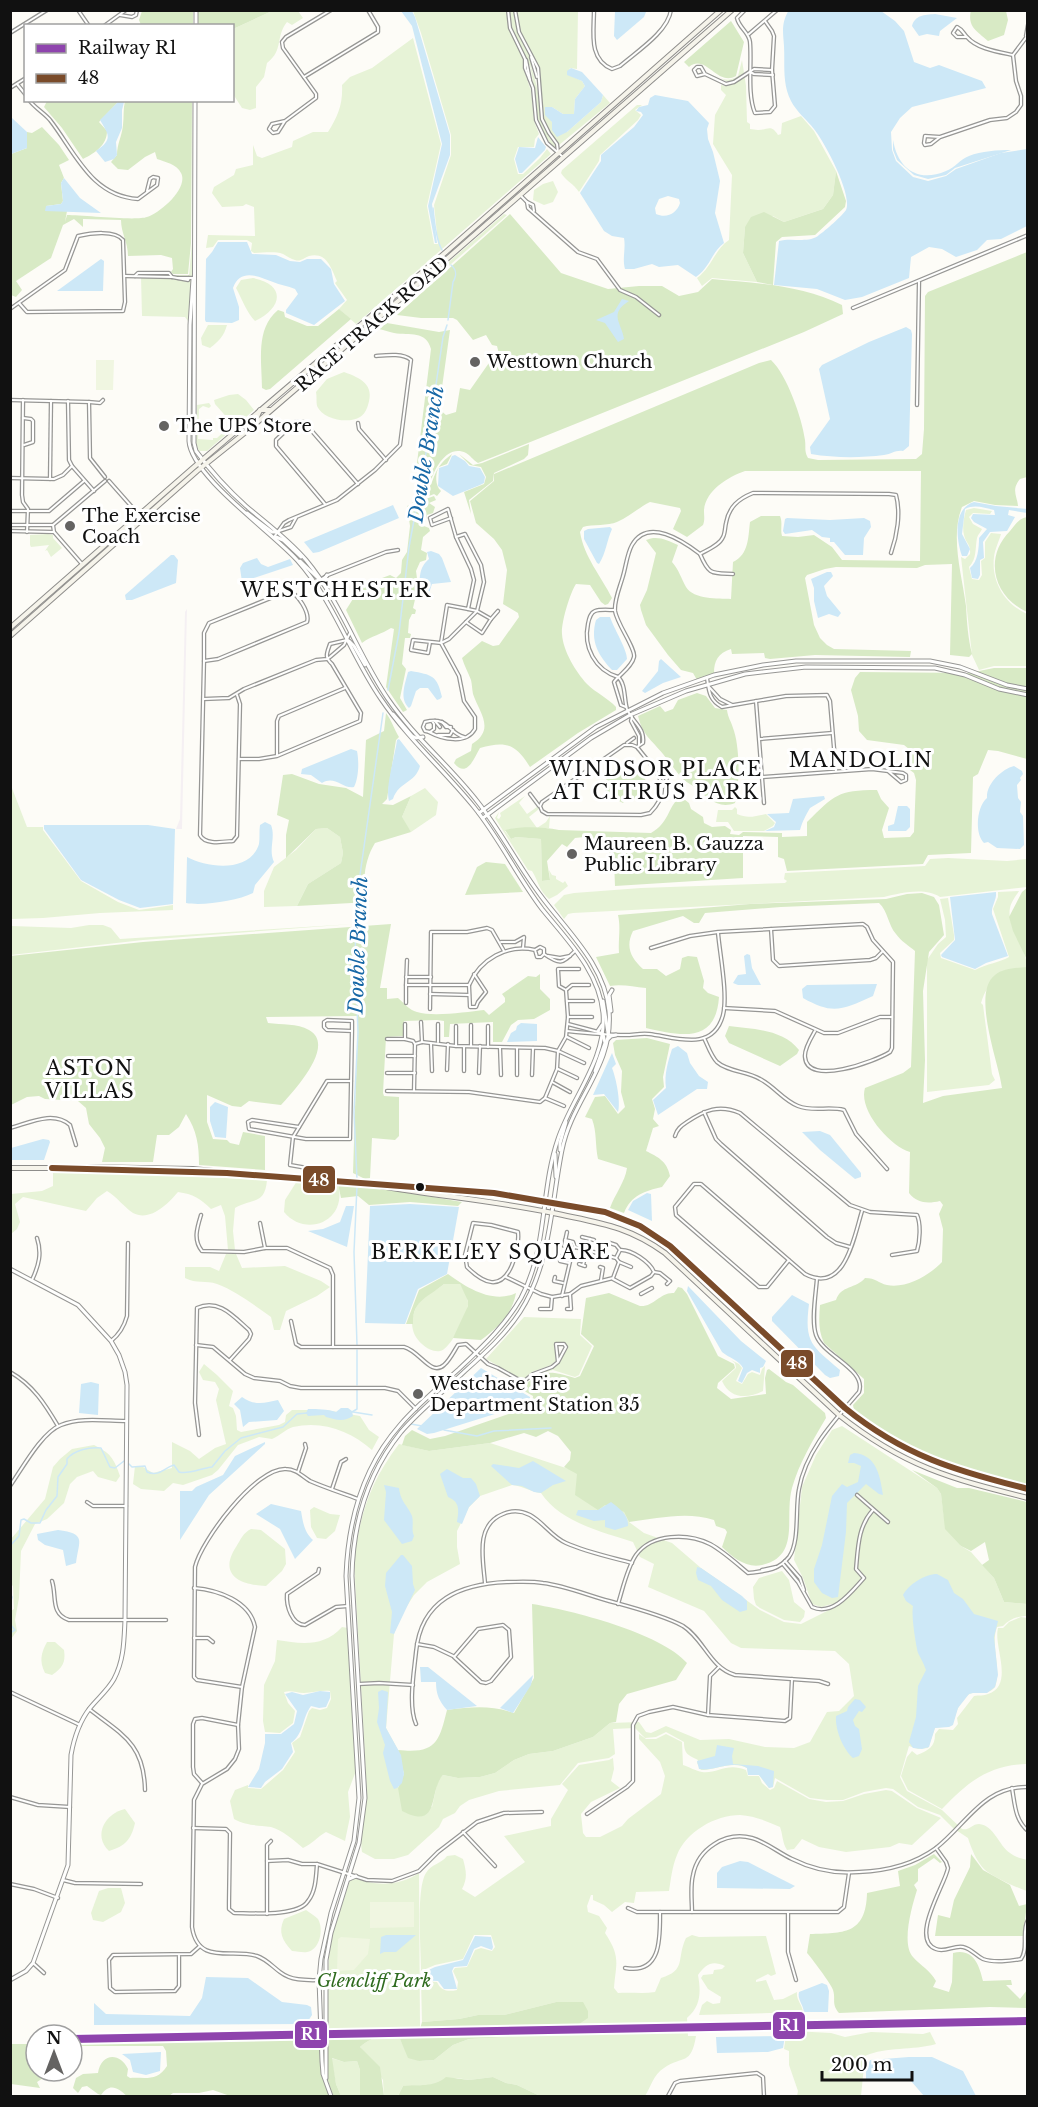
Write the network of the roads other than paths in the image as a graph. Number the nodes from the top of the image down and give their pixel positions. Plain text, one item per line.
1 (47, 10) edge
2 (78, 10) edge
3 (126, 10) edge
4 (137, 10) edge
5 (331, 10) edge
6 (368, 10) edge
7 (508, 10) edge
8 (515, 10) edge
9 (594, 10) edge
10 (671, 10) edge
11 (721, 10) edge
12 (732, 10) edge
13 (745, 10) edge
14 (777, 10) edge
15 (120, 15) junction
16 (765, 21) junction
17 (24, 24) edge
18 (24, 24) edge
19 (88, 24) edge
20 (107, 24) edge
21 (1028, 25) edge
22 (10, 33) edge
23 (748, 35) junction
24 (1027, 36) edge
25 (967, 37) dead end
26 (1013, 55) junction
27 (772, 70) junction
28 (750, 72) junction
29 (705, 74) dead end
30 (772, 75) junction
31 (304, 77) junction
32 (24, 80) edge
33 (18, 84) junction
34 (10, 88) edge
35 (24, 92) edge
36 (31, 102) edge
37 (195, 102) edge
38 (285, 121) junction
39 (940, 137) junction
40 (558, 152) junction
41 (563, 157) junction
42 (147, 191) junction
43 (520, 195) junction
44 (1028, 235) edge
45 (464, 236) junction
46 (468, 241) junction
47 (124, 276) junction
48 (191, 278) junction
49 (919, 281) junction
50 (19, 303) junction
51 (380, 308) junction
52 (853, 308) dead end
53 (10, 309) edge
54 (385, 312) junction
55 (659, 315) dead end
56 (192, 325) junction
57 (376, 356) dead end
58 (10, 400) edge
59 (23, 400) junction
60 (51, 401) junction
61 (68, 401) junction
62 (102, 401) dead end
63 (89, 402) junction
64 (917, 405) dead end
65 (260, 410) junction
66 (271, 410) junction
67 (23, 418) junction
68 (358, 423) dead end
69 (247, 431) junction
70 (23, 445) junction
71 (386, 460) junction
72 (205, 462) junction
73 (200, 465) junction
74 (72, 466) junction
75 (10, 478) edge
76 (23, 478) junction
77 (50, 478) junction
78 (107, 480) junction
79 (84, 481) junction
80 (358, 484) junction
81 (94, 491) junction
82 (326, 505) junction
83 (10, 511) edge
84 (27, 512) junction
85 (243, 512) junction
86 (139, 515) junction
87 (296, 518) junction
88 (451, 518) junction
89 (144, 520) junction
90 (10, 525) edge
91 (27, 525) junction
92 (53, 525) junction
93 (10, 531) edge
94 (27, 532) junction
95 (54, 532) junction
96 (279, 532) junction
97 (274, 537) junction
98 (456, 537) junction
99 (398, 550) dead end
100 (891, 553) dead end
101 (700, 554) junction
102 (296, 559) junction
103 (308, 563) junction
104 (82, 565) junction
105 (87, 570) junction
106 (316, 573) junction
107 (733, 573) dead end
108 (327, 575) junction
109 (321, 579) junction
110 (325, 586) junction
111 (318, 587) junction
112 (468, 609) junction
113 (477, 610) junction
114 (615, 610) junction
115 (498, 611) dead end
116 (491, 619) junction
117 (466, 622) junction
118 (10, 627) edge
119 (349, 630) junction
120 (343, 632) junction
121 (10, 636) edge
122 (347, 640) junction
123 (430, 642) junction
124 (343, 643) junction
125 (441, 643) junction
126 (351, 648) junction
127 (327, 659) junction
128 (204, 661) junction
129 (370, 670) junction
130 (618, 677) junction
131 (706, 677) junction
132 (708, 685) junction
133 (345, 688) junction
134 (1028, 689) edge
135 (237, 694) junction
136 (1028, 695) edge
137 (203, 699) junction
138 (756, 700) junction
139 (732, 705) junction
140 (627, 708) junction
141 (389, 711) junction
142 (631, 716) junction
143 (434, 723) junction
144 (440, 727) dead end
145 (452, 728) junction
146 (414, 733) junction
147 (425, 733) junction
148 (832, 733) junction
149 (435, 735) junction
150 (418, 738) junction
151 (467, 738) junction
152 (634, 738) dead end
153 (760, 739) junction
154 (631, 740) junction
155 (424, 744) junction
156 (624, 745) junction
157 (632, 745) junction
158 (638, 746) junction
159 (420, 748) junction
160 (277, 756) junction
161 (239, 759) junction
162 (836, 771) junction
163 (888, 771) junction
164 (762, 777) junction
165 (661, 780) junction
166 (663, 787) junction
167 (530, 794) dead end
168 (764, 803) dead end
169 (540, 808) junction
170 (484, 809) junction
171 (478, 813) junction
172 (488, 814) junction
173 (483, 818) junction
174 (528, 878) junction
175 (522, 881) junction
176 (548, 905) junction
177 (543, 909) junction
178 (771, 929) junction
179 (718, 932) junction
180 (499, 941) junction
181 (580, 947) junction
182 (523, 948) junction
183 (651, 948) dead end
184 (535, 950) junction
185 (504, 951) junction
186 (575, 951) junction
187 (882, 952) junction
188 (546, 955) junction
189 (407, 960) dead end
190 (579, 969) dead end
191 (474, 974) junction
192 (406, 977) junction
193 (431, 977) junction
194 (406, 985) junction
195 (430, 985) junction
196 (469, 985) junction
197 (589, 985) dead end
198 (598, 989) junction
199 (566, 990) junction
200 (612, 990) dead end
201 (430, 994) junction
202 (469, 995) junction
203 (567, 1001) junction
204 (593, 1001) dead end
205 (406, 1003) dead end
206 (724, 1008) junction
207 (430, 1009) dead end
208 (568, 1017) junction
209 (592, 1017) dead end
210 (892, 1017) junction
211 (421, 1022) dead end
212 (603, 1023) junction
213 (405, 1024) dead end
214 (438, 1024) dead end
215 (568, 1024) junction
216 (471, 1025) dead end
217 (456, 1026) dead end
218 (488, 1026) dead end
219 (609, 1027) junction
220 (815, 1030) junction
221 (352, 1031) junction
222 (567, 1031) junction
223 (589, 1032) junction
224 (598, 1032) junction
225 (602, 1033) junction
226 (616, 1035) junction
227 (566, 1037) junction
228 (704, 1038) junction
229 (387, 1039) dead end
230 (405, 1039) junction
231 (601, 1040) junction
232 (608, 1041) junction
233 (422, 1042) junction
234 (431, 1042) junction
235 (438, 1042) junction
236 (415, 1044) junction
237 (448, 1044) junction
238 (456, 1046) junction
239 (464, 1046) junction
240 (471, 1046) junction
241 (480, 1046) junction
242 (488, 1047) junction
243 (500, 1047) junction
244 (517, 1047) junction
245 (533, 1048) junction
246 (589, 1048) dead end
247 (558, 1051) junction
248 (388, 1056) dead end
249 (415, 1056) junction
250 (584, 1063) dead end
251 (557, 1069) junction
252 (447, 1070) dead end
253 (432, 1071) dead end
254 (464, 1071) dead end
255 (479, 1072) dead end
256 (387, 1073) dead end
257 (415, 1073) junction
258 (501, 1075) dead end
259 (517, 1075) dead end
260 (532, 1075) dead end
261 (577, 1078) dead end
262 (351, 1081) junction
263 (592, 1081) junction
264 (552, 1082) junction
265 (387, 1091) dead end
266 (414, 1091) junction
267 (570, 1092) dead end
268 (545, 1098) junction
269 (564, 1106) dead end
270 (704, 1112) junction
271 (567, 1116) junction
272 (572, 1122) junction
273 (299, 1127) junction
274 (10, 1128) edge
275 (675, 1136) dead end
276 (293, 1137) junction
277 (76, 1145) dead end
278 (562, 1152) junction
279 (554, 1153) junction
280 (10, 1168) edge
281 (887, 1169) dead end
282 (307, 1179) junction
283 (556, 1182) junction
284 (373, 1184) junction
285 (452, 1190) junction
286 (451, 1197) junction
287 (546, 1202) junction
288 (553, 1203) junction
289 (862, 1210) junction
290 (545, 1211) junction
291 (551, 1213) junction
292 (201, 1215) dead end
293 (260, 1223) dead end
294 (567, 1232) dead end
295 (582, 1237) dead end
296 (37, 1238) dead end
297 (565, 1240) junction
298 (128, 1243) dead end
299 (610, 1243) dead end
300 (564, 1246) dead end
301 (575, 1247) junction
302 (850, 1247) junction
303 (265, 1248) junction
304 (587, 1249) junction
305 (620, 1250) junction
306 (892, 1255) dead end
307 (561, 1256) dead end
308 (616, 1258) junction
309 (789, 1260) junction
310 (560, 1261) junction
311 (619, 1262) junction
312 (569, 1263) junction
313 (558, 1265) dead end
314 (582, 1265) dead end
315 (631, 1267) dead end
316 (603, 1268) dead end
317 (10, 1269) edge
318 (654, 1272) junction
319 (506, 1276) junction
320 (613, 1278) junction
321 (818, 1278) junction
322 (32, 1280) junction
323 (554, 1281) dead end
324 (601, 1281) junction
325 (563, 1284) junction
326 (667, 1284) dead end
327 (527, 1286) junction
328 (652, 1288) dead end
329 (532, 1289) junction
330 (570, 1293) junction
331 (641, 1294) dead end
332 (562, 1296) junction
333 (552, 1297) junction
334 (540, 1309) dead end
335 (567, 1310) dead end
336 (291, 1321) dead end
337 (500, 1329) junction
338 (504, 1333) junction
339 (111, 1341) junction
340 (196, 1345) junction
341 (333, 1347) junction
342 (477, 1352) junction
343 (481, 1356) junction
344 (230, 1360) junction
345 (558, 1362) junction
346 (10, 1372) edge
347 (845, 1408) junction
348 (416, 1409) junction
349 (420, 1413) junction
350 (839, 1415) junction
351 (126, 1421) junction
352 (58, 1426) junction
353 (199, 1435) dead end
354 (304, 1444) dead end
355 (395, 1446) dead end
356 (389, 1448) junction
357 (346, 1459) dead end
358 (298, 1472) junction
359 (10, 1486) edge
360 (332, 1489) junction
361 (1028, 1489) edge
362 (857, 1495) dead end
363 (1028, 1498) edge
364 (358, 1499) junction
365 (364, 1500) junction
366 (87, 1502) dead end
367 (126, 1506) junction
368 (873, 1510) junction
369 (888, 1522) dead end
370 (784, 1562) junction
371 (632, 1563) junction
372 (319, 1569) dead end
373 (52, 1581) dead end
374 (485, 1583) junction
375 (195, 1588) junction
376 (618, 1604) junction
377 (353, 1605) junction
378 (348, 1606) junction
379 (125, 1620) junction
380 (166, 1620) dead end
381 (194, 1638) junction
382 (213, 1642) dead end
383 (417, 1644) junction
384 (454, 1657) junction
385 (719, 1667) junction
386 (792, 1679) junction
387 (359, 1684) junction
388 (828, 1684) dead end
389 (353, 1685) junction
390 (413, 1685) junction
391 (242, 1688) junction
392 (10, 1692) edge
393 (89, 1709) junction
394 (708, 1715) junction
395 (416, 1724) dead end
396 (80, 1725) junction
397 (238, 1725) junction
398 (202, 1784) junction
399 (1012, 1788) junction
400 (1028, 1788) edge
401 (145, 1790) dead end
402 (10, 1797) edge
403 (70, 1807) junction
404 (542, 1812) dead end
405 (586, 1814) dead end
406 (193, 1828) junction
407 (1028, 1831) edge
408 (463, 1832) junction
409 (271, 1841) dead end
410 (354, 1841) junction
411 (936, 1848) junction
412 (267, 1861) junction
413 (317, 1864) junction
414 (495, 1866) dead end
415 (347, 1867) junction
416 (352, 1868) junction
417 (340, 1871) junction
418 (849, 1873) junction
419 (347, 1874) junction
420 (356, 1876) junction
421 (63, 1880) junction
422 (348, 1881) junction
423 (10, 1884) edge
424 (141, 1884) dead end
425 (58, 1898) junction
426 (339, 1906) junction
427 (628, 1908) dead end
428 (660, 1912) junction
429 (692, 1912) junction
430 (788, 1912) junction
431 (267, 1914) junction
432 (1028, 1920) edge
433 (200, 1946) junction
434 (179, 1954) junction
435 (33, 1963) junction
436 (625, 1968) dead end
437 (44, 1972) dead end
438 (10, 1980) edge
439 (319, 1980) junction
440 (325, 1980) junction
441 (796, 1980) dead end
442 (326, 2078) junction
443 (331, 2097) edge
444 (669, 2097) edge
445 (764, 2097) edge

1 - 17 street
2 - 19 street
3 - 15 street
4 - 15 street
5 - 31 street
6 - 31 street
7 - 40 street
8 - 40 street
9 - 10 street
11 - 40 main road, RACE TRACK ROAD
12 - 41 main road, RACE TRACK ROAD
13 - 23 street
14 - 16 street
15 - 20 street
16 - 23 street
16 - 27 street
18 - 22 street
21 - 24 street
23 - 28 street
24 - 26 street
25 - 26 street
26 - 39 street
27 - 28 street
27 - 30 street
28 - 29 street
28 - 30 street
28 - 30 street
31 - 38 street
32 - 33 street
33 - 34 street
33 - 35 street
36 - 42 street
37 - 48 street
38 - 38 street
39 - 39 street
40 - 41 street
40 - 45 main road, RACE TRACK ROAD
41 - 43 main road, RACE TRACK ROAD
42 - 42 street
43 - 46 main road, RACE TRACK ROAD
43 - 55 street
44 - 49 street
45 - 46 main road
45 - 51 main road, RACE TRACK ROAD
46 - 54 main road, RACE TRACK ROAD
47 - 48 street
47 - 50 street
47 - 50 street
48 - 56 street
49 - 52 street
49 - 64 street
50 - 53 street
51 - 54 main road
51 - 65 main road, RACE TRACK ROAD
54 - 66 main road, RACE TRACK ROAD
56 - 72 street
56 - 73 street
57 - 71 street
58 - 59 street
59 - 60 street
59 - 67 street
60 - 61 street
60 - 77 street
61 - 63 street
61 - 74 street
62 - 63 street
63 - 78 street
65 - 66 main road
65 - 69 main road
65 - 72 main road, RACE TRACK ROAD
66 - 69 main road, RACE TRACK ROAD
67 - 70 street
67 - 70 street
68 - 71 street
69 - 72 main road, RACE TRACK ROAD
70 - 76 street
71 - 80 street
72 - 73 main road, RACE TRACK ROAD
72 - 96 street
73 - 85 street
73 - 86 main road, RACE TRACK ROAD
73 - 89 main road, RACE TRACK ROAD
74 - 77 street
74 - 79 street
75 - 76 street
76 - 77 street
76 - 84 street
78 - 81 street
78 - 86 street
79 - 81 street
79 - 84 street
80 - 82 street
80 - 82 street
81 - 92 street
82 - 87 street
83 - 84 street
84 - 91 street
85 - 96 street
85 - 97 street
86 - 89 street
86 - 104 main road, RACE TRACK ROAD
87 - 96 street
87 - 96 street
88 - 88 street
88 - 98 street
89 - 105 main road, RACE TRACK ROAD
90 - 91 street
91 - 92 street
91 - 94 street
92 - 95 street
93 - 94 street
94 - 95 street
95 - 104 street
96 - 97 street
96 - 103 street
97 - 102 street
97 - 103 street
98 - 112 street
98 - 113 street
99 - 108 street
100 - 101 street
101 - 107 street
101 - 114 street
102 - 109 street
102 - 111 street
103 - 106 street
104 - 105 street
104 - 118 main road, RACE TRACK ROAD
105 - 121 main road, RACE TRACK ROAD
106 - 108 street
106 - 109 street
108 - 109 street
108 - 110 street
109 - 110 street
109 - 111 street
110 - 119 street
111 - 120 street
112 - 113 street
112 - 125 street
113 - 116 street
113 - 117 street
114 - 130 street
114 - 130 street
115 - 116 street
116 - 117 street
117 - 125 street
119 - 122 street
119 - 129 street
120 - 122 street
120 - 124 street
122 - 124 street
122 - 126 street
122 - 129 street
123 - 123 street
123 - 125 street
124 - 126 street
124 - 127 street
124 - 127 street
125 - 151 street
126 - 141 street
127 - 133 street
127 - 135 street
128 - 128 street
128 - 137 street
129 - 146 street
130 - 140 street
130 - 140 street
131 - 132 street
131 - 134 street
131 - 140 street
132 - 136 street
132 - 139 street
132 - 139 street
132 - 142 street
133 - 160 street
133 - 160 street
135 - 137 street
135 - 161 street
137 - 161 street
138 - 139 street
138 - 148 street
138 - 153 street
140 - 142 street
140 - 170 street
141 - 150 street
141 - 159 street
142 - 158 street
142 - 172 street
143 - 144 street
143 - 145 street
143 - 147 street
143 - 147 street
145 - 149 street
145 - 151 street
146 - 147 street
146 - 150 street
147 - 149 street
147 - 150 street
147 - 155 street
148 - 153 street
148 - 162 street
149 - 151 street
150 - 155 street
150 - 159 street
152 - 154 street
153 - 164 street
154 - 156 street
154 - 157 street
155 - 170 street
156 - 157 street
156 - 169 street
157 - 158 street
158 - 165 street
159 - 171 street
160 - 161 street
162 - 163 street
162 - 164 street
163 - 163 street
164 - 168 street
165 - 166 street
165 - 166 street
166 - 169 street
167 - 169 street
170 - 171 street
170 - 172 street
171 - 173 street
172 - 173 street
172 - 174 street
173 - 175 street
174 - 175 street
174 - 176 street
175 - 177 street
176 - 177 street
176 - 181 street
177 - 186 street
178 - 179 street
178 - 187 street
178 - 187 street
179 - 183 street
179 - 206 street
180 - 182 street
180 - 185 street
180 - 193 street
181 - 186 street
181 - 219 street
182 - 184 street
182 - 185 street
184 - 188 street
184 - 188 street
185 - 191 street
186 - 188 street
186 - 198 street
187 - 210 street
189 - 192 street
190 - 199 street
191 - 196 street
191 - 202 street
192 - 193 street
192 - 194 street
193 - 195 street
194 - 195 street
194 - 205 street
195 - 196 street
195 - 201 street
196 - 202 street
197 - 199 street
198 - 212 street
198 - 219 street
199 - 203 street
200 - 219 street
201 - 202 street
201 - 207 street
203 - 204 street
203 - 208 street
206 - 220 street
206 - 228 street
208 - 209 street
208 - 215 street
210 - 220 street
210 - 220 street
211 - 233 street
212 - 224 street
212 - 225 street
213 - 230 street
214 - 235 street
215 - 222 street
215 - 223 street
216 - 240 street
217 - 238 street
218 - 242 street
219 - 225 street
219 - 226 street
219 - 226 street
219 - 232 street
221 - 221 street
221 - 262 street
222 - 223 street
222 - 227 street
223 - 224 street
224 - 225 street
224 - 231 street
225 - 231 street
225 - 263 street
226 - 228 street
226 - 232 street
227 - 246 street
227 - 247 street
228 - 281 street
229 - 230 street
230 - 236 street
231 - 271 street
232 - 263 street
233 - 234 street
233 - 236 street
234 - 235 street
234 - 253 street
235 - 237 street
236 - 249 street
237 - 238 street
237 - 252 street
238 - 239 street
239 - 240 street
239 - 254 street
240 - 241 street
241 - 242 street
241 - 255 street
242 - 243 street
243 - 244 street
243 - 258 street
244 - 245 street
244 - 259 street
245 - 247 street
245 - 260 street
247 - 250 street
247 - 251 street
248 - 249 street
249 - 257 street
251 - 261 street
251 - 264 street
256 - 257 street
257 - 266 street
262 - 273 street
262 - 276 street
263 - 272 street
264 - 267 street
264 - 268 street
265 - 266 street
266 - 268 street
268 - 269 street
270 - 275 street
270 - 289 street
270 - 302 street
271 - 272 street
271 - 278 street
271 - 279 street
272 - 278 street
273 - 276 street
273 - 276 street
274 - 277 street
276 - 282 street
278 - 283 street
279 - 283 street
279 - 287 street
280 - 282 main road
282 - 284 main road
283 - 288 street
284 - 285 main road
284 - 286 main road
285 - 286 main road
285 - 287 main road
286 - 290 main road
287 - 288 main road
287 - 290 street
288 - 291 street
288 - 347 main road
289 - 302 street
289 - 306 street
290 - 291 main road
290 - 327 street
291 - 329 street
291 - 350 main road
292 - 303 street
293 - 303 street
294 - 297 street
295 - 304 street
296 - 322 street
297 - 300 street
297 - 301 street
298 - 339 street
299 - 305 street
301 - 304 street
301 - 312 street
302 - 321 street
303 - 341 street
304 - 308 street
304 - 314 street
305 - 308 street
305 - 318 street
307 - 310 street
308 - 311 street
309 - 309 street
309 - 321 street
310 - 312 street
310 - 313 street
311 - 315 street
311 - 320 street
312 - 325 street
316 - 324 street
317 - 322 street
318 - 320 street
318 - 326 street
319 - 319 street
319 - 327 street
320 - 324 street
321 - 347 street
322 - 339 street
323 - 325 street
324 - 330 street
325 - 332 street
327 - 329 street
327 - 337 street
328 - 331 street
329 - 333 street
329 - 338 street
330 - 332 street
330 - 335 street
332 - 333 street
333 - 334 street
336 - 341 street
337 - 338 street
337 - 342 street
338 - 343 street
339 - 351 street
340 - 344 street
340 - 344 street
340 - 353 street
341 - 342 street
342 - 343 street
342 - 348 street
343 - 345 street
343 - 349 street
344 - 348 street
345 - 345 street
346 - 352 street
347 - 350 street
347 - 361 main road
348 - 349 street
348 - 364 street
349 - 356 street
350 - 363 main road
350 - 370 street
351 - 352 street
351 - 367 street
352 - 359 street
354 - 358 street
355 - 356 street
356 - 365 street
357 - 360 street
358 - 360 street
358 - 375 street
360 - 364 street
362 - 368 street
364 - 365 street
364 - 378 street
365 - 377 street
366 - 367 street
367 - 379 street
368 - 369 street
368 - 370 street
370 - 371 street
371 - 374 street
371 - 376 street
372 - 378 street
373 - 379 street
374 - 376 street
374 - 383 street
375 - 381 street
375 - 391 street
376 - 385 street
377 - 378 street
377 - 387 street
378 - 389 street
379 - 380 street
379 - 393 street
381 - 382 street
381 - 391 street
383 - 384 street
383 - 390 street
384 - 384 street
385 - 386 street
385 - 394 street
386 - 388 street
386 - 394 street
387 - 389 street
387 - 390 street
387 - 416 street
389 - 410 street
390 - 395 street
391 - 397 street
392 - 396 street
393 - 396 street
393 - 401 street
394 - 405 street
396 - 403 street
397 - 398 street
397 - 398 street
398 - 406 street
399 - 400 street
399 - 407 street
399 - 411 street
402 - 403 street
403 - 421 street
404 - 408 street
406 - 431 street
406 - 433 street
408 - 414 street
408 - 420 street
409 - 412 street
410 - 415 street
410 - 419 street
411 - 418 street
411 - 432 street
412 - 413 street
412 - 431 street
413 - 417 street
413 - 431 street
415 - 417 street
415 - 419 street
416 - 419 street
416 - 420 street
417 - 419 street
417 - 419 street
418 - 429 street
418 - 430 street
419 - 420 street
419 - 422 street
419 - 426 street
419 - 439 street
420 - 422 street
421 - 424 street
421 - 425 street
422 - 426 street
423 - 425 street
425 - 435 street
426 - 440 street
427 - 428 street
428 - 429 street
428 - 436 street
429 - 430 street
430 - 441 street
433 - 434 street
433 - 439 street
434 - 434 street
435 - 437 street
435 - 438 street
439 - 440 street
439 - 442 street
440 - 442 street
442 - 443 street
444 - 445 street

